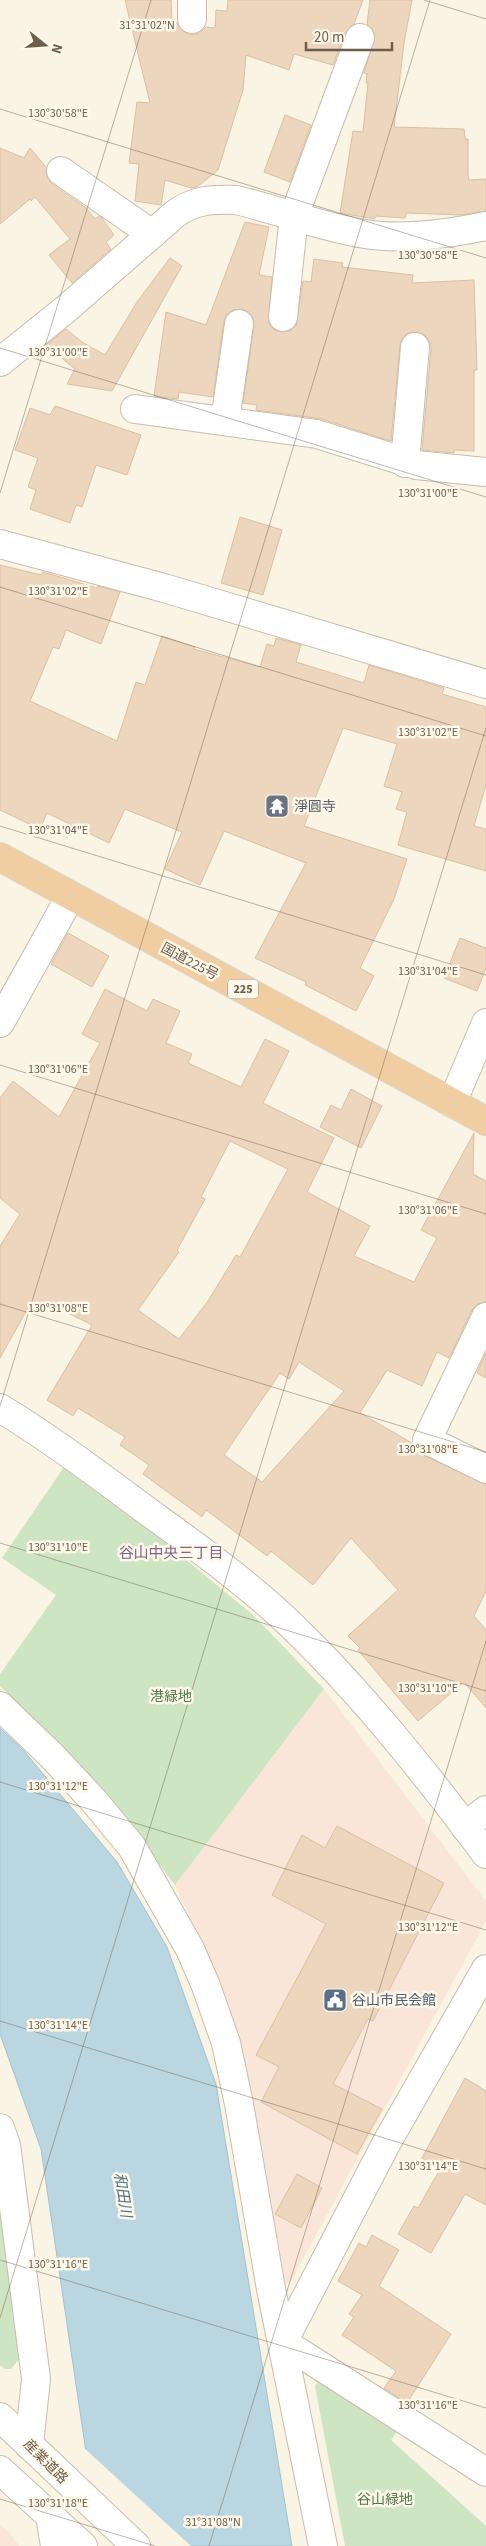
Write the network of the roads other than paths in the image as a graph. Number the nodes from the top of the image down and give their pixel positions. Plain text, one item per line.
1 (360, 38) dead end
2 (61, 171) dead end
3 (294, 216) junction
4 (486, 226) edge
5 (152, 234) junction
6 (283, 317) dead end
7 (239, 324) dead end
8 (414, 347) dead end
9 (0, 362) edge
10 (135, 409) dead end
11 (225, 421) junction
12 (405, 463) junction
13 (486, 472) edge
14 (0, 544) edge
15 (486, 684) edge
16 (0, 857) edge
17 (70, 897) junction
18 (0, 1023) edge
19 (486, 1023) edge
20 (452, 1103) junction
21 (486, 1121) edge
22 (486, 1317) edge
23 (0, 1408) edge
24 (486, 1469) edge
25 (0, 1706) edge
26 (486, 1810) edge
27 (465, 1827) junction
28 (486, 1854) edge
29 (482, 1986) edge
30 (0, 2128) edge
31 (283, 2342) junction
32 (0, 2417) edge
33 (29, 2444) junction
34 (0, 2470) edge
35 (486, 2472) edge
36 (64, 2535) edge
37 (136, 2546) edge
38 (323, 2546) edge

1 - 3 street
2 - 5 street
3 - 4 street
3 - 5 street
3 - 6 street
5 - 9 street
7 - 11 street
8 - 12 street
10 - 11 street
11 - 12 street
12 - 13 street
14 - 15 street
16 - 17 highway, 国道225号 / 225
17 - 18 street
17 - 20 highway, 国道225号 / 225
19 - 20 street
20 - 21 highway, 国道225号 / 225
22 - 24 street
23 - 27 street
25 - 31 street
26 - 27 street
27 - 28 street
29 - 31 street
30 - 33 street
31 - 35 street
31 - 38 street
32 - 33 street, 産業道路
33 - 37 street, 産業道路
34 - 36 street

